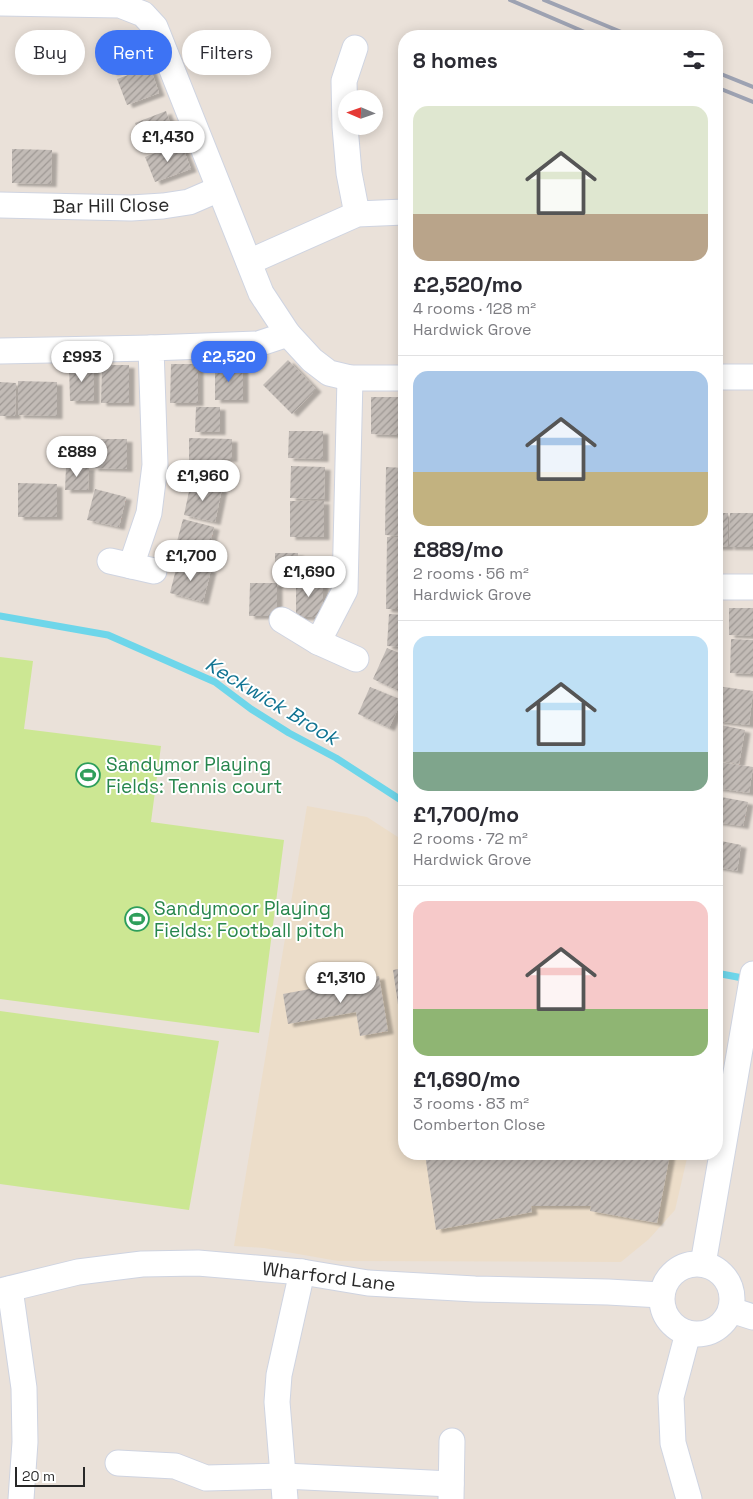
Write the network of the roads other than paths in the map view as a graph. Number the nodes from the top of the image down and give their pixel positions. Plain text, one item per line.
1 (0, 3) edge
2 (355, 48) dead end
3 (219, 189) junction
4 (0, 206) edge
5 (398, 212) edge
6 (357, 214) junction
7 (249, 262) junction
8 (288, 334) junction
9 (151, 348) junction
10 (0, 351) edge
11 (723, 377) edge
12 (753, 377) edge
13 (350, 378) junction
14 (398, 378) edge
15 (132, 566) dead end
16 (723, 587) edge
17 (753, 587) edge
18 (282, 620) dead end
19 (318, 642) junction
20 (356, 659) dead end
21 (753, 974) edge
22 (723, 1144) edge
23 (720, 1160) edge
24 (702, 1264) junction
25 (302, 1272) junction
26 (5, 1290) edge
27 (661, 1295) junction
28 (742, 1313) edge
29 (688, 1333) junction
30 (452, 1441) dead end
31 (118, 1464) dead end
32 (284, 1487) edge
33 (451, 1492) edge
34 (21, 1499) edge
35 (689, 1499) edge

1 - 3 street
2 - 6 street
3 - 4 street, Bar Hill Close
3 - 7 street
5 - 6 street
6 - 7 street
7 - 8 street
8 - 9 street
8 - 13 street
9 - 10 street
9 - 15 street
11 - 12 street
13 - 14 street
13 - 19 street
16 - 17 street
18 - 19 street
19 - 20 street
21 - 22 street
23 - 24 street
24 - 27 street
24 - 28 street
25 - 26 street, Wharford Lane
25 - 27 street, Wharford Lane
25 - 32 street
26 - 34 street
27 - 29 street
28 - 29 street
29 - 35 street
30 - 33 street
31 - 32 street
32 - 33 street

